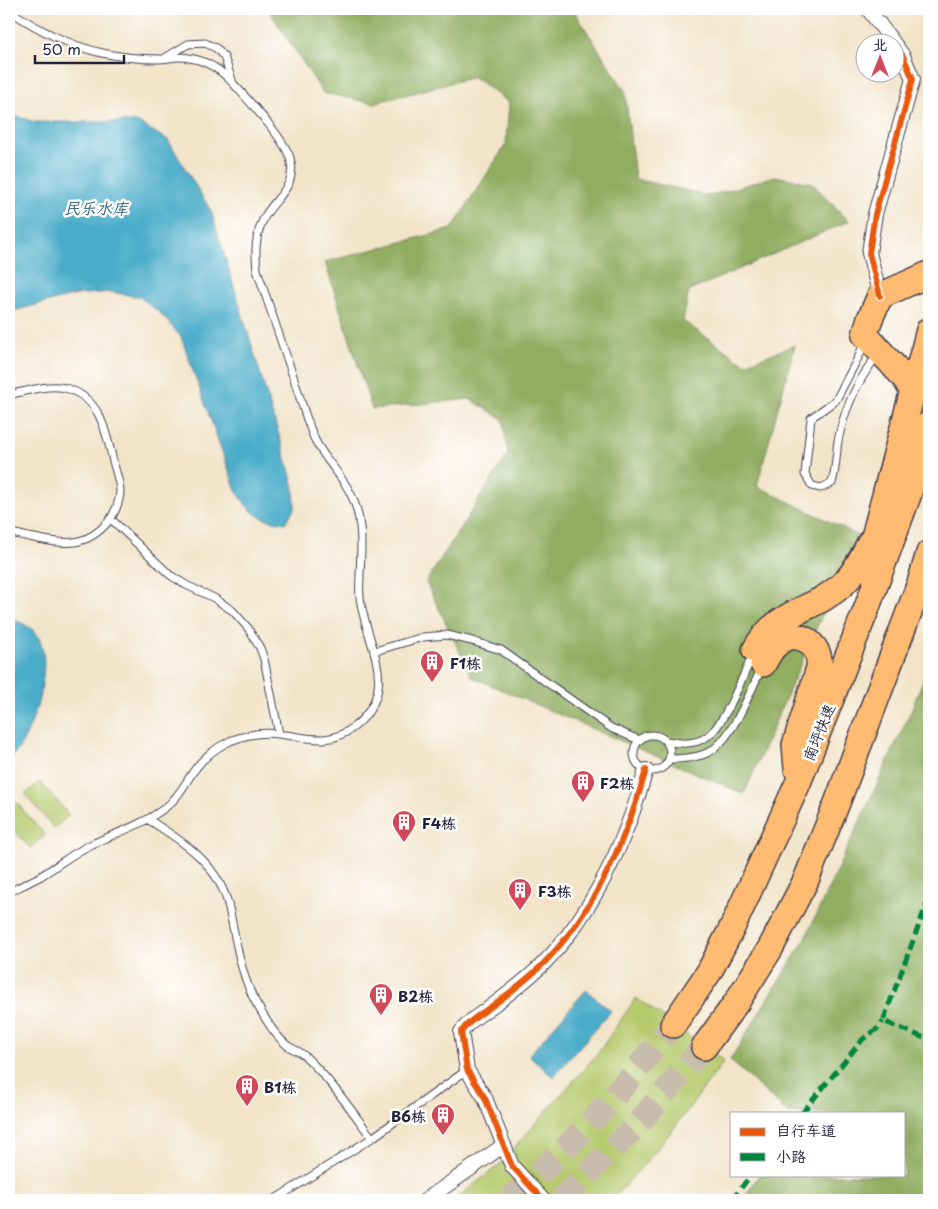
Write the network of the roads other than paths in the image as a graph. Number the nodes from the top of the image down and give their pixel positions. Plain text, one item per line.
1 (868, 9) edge
2 (9, 10) edge
3 (885, 32) edge
4 (163, 59) junction
5 (906, 64) edge
6 (232, 82) junction
7 (929, 274) edge
8 (880, 296) junction
9 (929, 330) edge
10 (873, 343) junction
11 (913, 392) junction
12 (9, 395) edge
13 (929, 424) edge
14 (111, 519) junction
15 (9, 532) edge
16 (875, 533) junction
17 (929, 553) edge
18 (866, 610) junction
19 (375, 651) junction
20 (757, 662) junction
21 (279, 734) junction
22 (639, 740) junction
23 (667, 741) junction
24 (670, 759) junction
25 (646, 770) junction
26 (798, 783) junction
27 (149, 820) junction
28 (9, 892) edge
29 (674, 1025) tunnel mouth
30 (704, 1047) tunnel mouth
31 (467, 1070) junction
32 (372, 1138) junction
33 (504, 1145) junction
34 (274, 1200) edge
35 (426, 1200) edge
36 (543, 1200) edge

1 - 3 street
2 - 4 lane
4 - 6 lane
4 - 6 lane
5 - 8 street
6 - 19 lane
7 - 8 highway
8 - 10 highway
9 - 11 highway
10 - 10 lane
10 - 11 highway
11 - 16 highway
12 - 14 lane
13 - 18 highway, 南坪快速
14 - 15 lane
14 - 21 lane
16 - 18 highway
16 - 20 highway
17 - 30 highway
18 - 26 highway, 南坪快速
19 - 21 lane
19 - 22 lane
20 - 23 lane
20 - 24 lane
20 - 26 highway
21 - 27 lane
22 - 23 lane
22 - 25 lane
23 - 24 lane
24 - 25 lane
25 - 31 street
26 - 29 highway, 南坪快速
27 - 28 lane
27 - 32 lane
31 - 32 lane
31 - 33 street
32 - 34 lane
33 - 35 street
33 - 36 street

